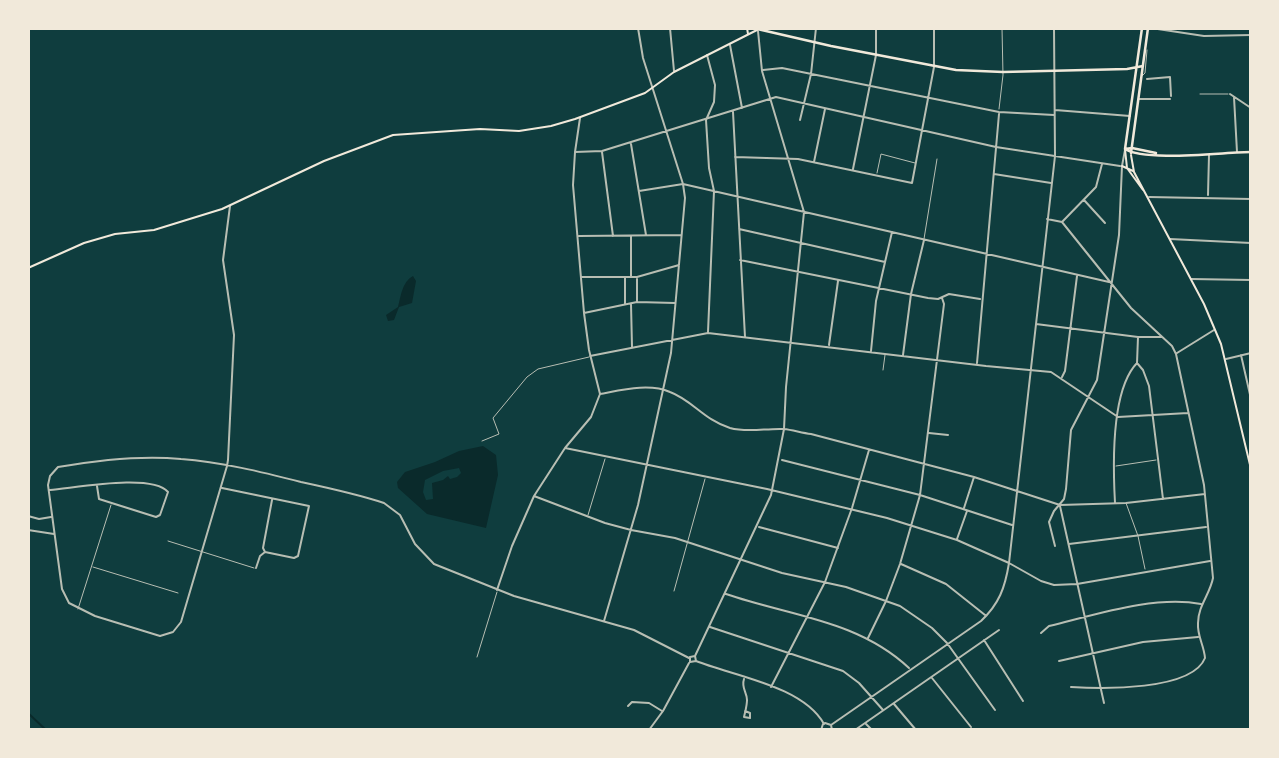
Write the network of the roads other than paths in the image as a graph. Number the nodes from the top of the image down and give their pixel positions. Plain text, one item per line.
1 (638, 28) edge
2 (670, 28) edge
3 (747, 28) edge
4 (753, 28) edge
5 (758, 28) edge
6 (816, 28) edge
7 (876, 28) edge
8 (934, 28) edge
9 (1002, 28) edge
10 (1054, 28) edge
11 (1142, 28) edge
12 (1149, 28) edge
13 (1182, 28) edge
14 (1181, 34) junction
15 (748, 35) junction
16 (1251, 35) edge
17 (815, 43) junction
18 (729, 44) junction
19 (1145, 48) junction
20 (707, 55) junction
21 (876, 55) junction
22 (1143, 66) junction
23 (934, 67) junction
24 (1136, 68) junction
25 (1127, 69) junction
26 (762, 71) junction
27 (1054, 71) junction
28 (674, 72) junction
29 (1003, 72) junction
30 (811, 74) junction
31 (1135, 77) junction
32 (1141, 78) junction
33 (1147, 79) dead end
34 (870, 86) junction
35 (652, 89) junction
36 (1200, 94) dead end
37 (1230, 94) joint
38 (1234, 97) junction
39 (769, 98) junction
40 (928, 98) junction
41 (1138, 99) junction
42 (803, 104) junction
43 (1251, 107) edge
44 (742, 108) junction
45 (825, 108) junction
46 (1054, 110) junction
47 (733, 111) junction
48 (999, 112) junction
49 (1054, 115) junction
50 (1130, 116) junction
51 (580, 117) junction
52 (864, 117) junction
53 (706, 120) junction
54 (800, 120) dead end
55 (922, 131) junction
56 (667, 132) junction
57 (631, 143) junction
58 (996, 147) junction
59 (1132, 148) junction
60 (1125, 149) junction
61 (602, 151) junction
62 (575, 152) junction
63 (1237, 152) junction
64 (1251, 152) edge
65 (1131, 153) junction
66 (1209, 154) junction
67 (1164, 155) junction
68 (1055, 156) junction
69 (735, 157) junction
70 (787, 158) junction
71 (937, 159) dead end
72 (814, 162) junction
73 (915, 163) junction
74 (1103, 163) junction
75 (1122, 166) junction
76 (1126, 167) junction
77 (853, 170) junction
78 (1134, 172) junction
79 (993, 173) junction
80 (876, 175) junction
81 (1052, 183) junction
82 (683, 184) junction
83 (639, 191) junction
84 (714, 191) junction
85 (737, 196) junction
86 (1149, 197) junction
87 (1208, 197) junction
88 (1251, 199) edge
89 (1084, 200) junction
90 (230, 206) junction
91 (804, 212) junction
92 (1047, 219) junction
93 (1062, 222) junction
94 (1105, 223) dead end
95 (738, 229) junction
96 (892, 232) junction
97 (683, 235) junction
98 (578, 236) junction
99 (613, 236) junction
100 (631, 236) junction
101 (646, 236) junction
102 (924, 239) junction
103 (1170, 239) junction
104 (1251, 243) edge
105 (801, 244) junction
106 (986, 254) junction
107 (740, 260) junction
108 (885, 262) junction
109 (680, 265) junction
110 (1041, 267) junction
111 (28, 268) edge
112 (797, 272) junction
113 (1077, 275) junction
114 (625, 276) junction
115 (581, 277) junction
116 (631, 277) junction
117 (637, 277) junction
118 (1190, 279) junction
119 (838, 280) junction
120 (1251, 280) edge
121 (1111, 282) junction
122 (878, 288) junction
123 (911, 294) junction
124 (942, 298) junction
125 (981, 300) junction
126 (638, 302) junction
127 (676, 303) junction
128 (631, 304) junction
129 (625, 305) junction
130 (583, 313) junction
131 (1034, 324) junction
132 (1070, 328) junction
133 (1215, 330) junction
134 (1103, 331) junction
135 (708, 333) junction
136 (745, 337) junction
137 (1138, 337) junction
138 (1163, 337) junction
139 (673, 340) junction
140 (790, 343) junction
141 (829, 346) junction
142 (632, 348) junction
143 (870, 351) junction
144 (1251, 353) edge
145 (886, 354) junction
146 (1176, 354) junction
147 (1241, 355) junction
148 (590, 356) junction
149 (903, 356) junction
150 (1225, 359) junction
151 (936, 360) junction
152 (977, 363) junction
153 (1136, 363) junction
154 (883, 370) dead end
155 (1030, 371) junction
156 (1061, 378) junction
157 (1250, 389) edge
158 (664, 390) junction
159 (600, 394) junction
160 (1087, 397) junction
161 (1251, 399) edge
162 (1189, 413) junction
163 (1153, 416) junction
164 (1118, 417) junction
165 (784, 429) junction
166 (929, 433) junction
167 (948, 435) dead end
168 (482, 441) dead end
169 (565, 448) junction
170 (870, 449) junction
171 (606, 456) junction
172 (1158, 459) junction
173 (780, 460) junction
174 (1250, 460) edge
175 (647, 464) junction
176 (925, 464) junction
177 (227, 466) junction
178 (1114, 466) junction
179 (1251, 469) edge
180 (706, 476) junction
181 (974, 477) junction
182 (861, 478) junction
183 (97, 486) junction
184 (221, 488) junction
185 (49, 490) junction
186 (773, 491) junction
187 (1017, 491) junction
188 (1205, 494) junction
189 (920, 495) junction
190 (534, 496) junction
191 (272, 499) junction
192 (1163, 500) junction
193 (111, 503) junction
194 (1126, 503) junction
195 (1115, 504) junction
196 (1060, 505) junction
197 (852, 508) junction
198 (965, 509) junction
199 (28, 516) edge
200 (52, 517) junction
201 (588, 517) junction
202 (912, 525) junction
203 (1013, 526) junction
204 (758, 527) junction
205 (1207, 527) junction
206 (28, 530) edge
207 (631, 530) junction
208 (54, 534) junction
209 (1138, 536) junction
210 (957, 540) junction
211 (169, 541) dead end
212 (688, 542) junction
213 (1068, 544) junction
214 (1055, 546) dead end
215 (839, 548) junction
216 (202, 551) junction
217 (265, 552) junction
218 (742, 560) junction
219 (1210, 561) junction
220 (900, 564) junction
221 (1009, 564) junction
222 (91, 567) junction
223 (256, 568) joint
224 (1146, 571) junction
225 (825, 582) junction
226 (1077, 584) junction
227 (497, 590) junction
228 (674, 592) dead end
229 (178, 593) dead end
230 (725, 594) junction
231 (886, 601) junction
232 (1202, 605) junction
233 (78, 610) junction
234 (807, 616) junction
235 (986, 616) junction
236 (1084, 618) junction
237 (604, 622) junction
238 (709, 626) junction
239 (999, 630) dead end
240 (1041, 633) dead end
241 (1198, 636) junction
242 (868, 638) junction
243 (984, 640) junction
244 (947, 643) junction
245 (788, 651) junction
246 (1093, 652) junction
247 (695, 656) junction
248 (477, 657) dead end
249 (958, 659) junction
250 (690, 660) junction
251 (696, 661) junction
252 (1059, 661) dead end
253 (910, 669) junction
254 (932, 677) junction
255 (744, 678) junction
256 (771, 687) junction
257 (1071, 687) dead end
258 (1102, 689) junction
259 (872, 696) junction
260 (1023, 701) dead end
261 (893, 703) junction
262 (1104, 703) dead end
263 (628, 706) dead end
264 (883, 710) junction
265 (995, 710) dead end
266 (663, 711) junction
267 (745, 711) dead end
268 (865, 723) junction
269 (824, 724) junction
270 (831, 725) junction
271 (971, 727) dead end
272 (649, 730) edge
273 (821, 730) edge
274 (832, 730) edge
275 (855, 730) edge
276 (872, 730) edge
277 (916, 730) edge

1 - 35 street
2 - 28 street
3 - 15 main road
4 - 5 main road
5 - 15 main road
5 - 17 main road
5 - 26 street
6 - 17 street
7 - 21 street
8 - 23 street
9 - 29 street
10 - 27 street
11 - 24 main road
12 - 14 street
12 - 19 main road
13 - 14 street
14 - 16 street
15 - 18 main road
17 - 21 main road
17 - 30 street
18 - 20 main road
18 - 44 street
19 - 22 main road
19 - 32 street
20 - 28 main road
20 - 53 street
21 - 23 main road
21 - 34 street
22 - 24 main road
22 - 32 main road
23 - 29 main road
23 - 40 street
24 - 25 main road
24 - 31 main road
25 - 27 main road
25 - 31 main road
26 - 30 street
26 - 39 street
27 - 29 main road
27 - 46 street
28 - 35 main road
29 - 48 street
30 - 34 street
30 - 42 street
31 - 50 main road
32 - 41 main road
33 - 41 street
34 - 40 street
34 - 52 street
35 - 51 main road
35 - 56 street
36 - 37 street
37 - 38 street
38 - 43 street
38 - 63 street
39 - 42 street
39 - 44 street
39 - 70 street
40 - 48 street
40 - 55 street
41 - 59 main road
42 - 45 street
42 - 54 street
44 - 47 street
45 - 52 street
45 - 72 street
46 - 49 street
46 - 50 street
47 - 53 street
47 - 69 street
48 - 49 street
48 - 58 street
49 - 68 street
50 - 60 main road
51 - 62 street
51 - 90 main road
52 - 55 street
52 - 77 street
53 - 56 street
53 - 84 street
55 - 58 street
55 - 73 street
56 - 57 street
56 - 82 street
57 - 61 street
57 - 83 street
58 - 68 street
58 - 79 street
59 - 60 main road
59 - 65 main road
59 - 67 main road
60 - 65 main road
60 - 75 street
60 - 76 main road
61 - 62 street
61 - 99 street
62 - 98 street
63 - 64 main road
63 - 66 main road
65 - 67 main road
65 - 78 main road
66 - 67 main road
66 - 87 street
68 - 74 street
68 - 81 street
69 - 70 street
69 - 85 street
70 - 72 street
70 - 91 street
71 - 102 street
72 - 77 street
73 - 80 street
73 - 80 street
74 - 75 street
74 - 89 street
75 - 76 main road
75 - 121 street
76 - 78 main road
76 - 86 main road
77 - 80 street
78 - 86 main road
79 - 81 street
79 - 106 street
81 - 92 street
82 - 83 street
82 - 84 street
82 - 97 street
83 - 101 street
84 - 85 street
84 - 135 street
85 - 91 street
85 - 95 street
86 - 87 street
86 - 103 main road
87 - 88 street
89 - 93 street
89 - 94 street
90 - 111 main road
90 - 177 street
91 - 96 street
91 - 105 street
92 - 93 street
92 - 110 street
93 - 121 street
95 - 105 street
95 - 107 street
96 - 102 street
96 - 108 street
97 - 101 street
97 - 109 street
98 - 99 street
98 - 115 street
99 - 100 street
100 - 101 street
100 - 116 street
102 - 106 street
102 - 123 street
103 - 104 street
103 - 118 main road
105 - 108 street
105 - 112 street
106 - 110 street
106 - 125 street
107 - 112 street
107 - 136 street
108 - 122 street
109 - 117 street
109 - 127 street
110 - 113 street
110 - 131 street
112 - 119 street
112 - 140 street
113 - 121 street
113 - 132 street
114 - 115 street
114 - 116 street
114 - 129 street
115 - 130 street
116 - 117 street
117 - 126 street
118 - 120 street
118 - 133 main road
119 - 122 street
119 - 141 street
121 - 134 street
121 - 138 street
122 - 123 street
122 - 143 street
123 - 124 street
123 - 149 street
124 - 125 street
124 - 151 street
125 - 152 street
126 - 127 street
126 - 128 street
127 - 139 street
128 - 129 street
128 - 142 street
129 - 130 street
130 - 148 street
131 - 132 street
131 - 155 street
132 - 134 street
132 - 156 street
133 - 146 street
133 - 150 main road
134 - 137 street
134 - 160 street
135 - 136 street
135 - 139 street
136 - 140 street
137 - 138 street
137 - 153 street
138 - 146 street
139 - 142 street
139 - 158 street
140 - 141 street
140 - 165 street
141 - 143 street
142 - 148 street
143 - 145 street
144 - 147 street
145 - 149 street
145 - 154 street
146 - 162 street
147 - 150 street
147 - 157 street
148 - 159 street
148 - 168 street
149 - 151 street
150 - 174 main road
151 - 152 street
151 - 166 street
152 - 155 street
153 - 163 street
153 - 164 street
155 - 156 street
155 - 187 street
156 - 160 street
157 - 161 street
158 - 159 street
158 - 165 street
158 - 175 street
159 - 169 street
160 - 164 street
160 - 196 street
162 - 163 street
162 - 188 street
163 - 164 street
163 - 172 street
164 - 178 street
165 - 170 street
165 - 173 street
166 - 167 street
166 - 176 street
169 - 171 street
169 - 190 street
170 - 176 street
170 - 182 street
171 - 175 street
171 - 201 street
172 - 178 street
172 - 192 street
173 - 182 street
173 - 186 street
174 - 179 main road
175 - 180 street
175 - 207 street
176 - 181 street
176 - 189 street
177 - 184 street
177 - 185 street
177 - 227 street
178 - 195 street
180 - 186 street
180 - 212 street
181 - 187 street
181 - 198 street
182 - 189 street
182 - 197 street
183 - 185 street
183 - 193 street
183 - 193 street
184 - 191 street
184 - 216 street
185 - 200 street
186 - 197 street
186 - 204 street
187 - 196 street
187 - 203 street
188 - 192 street
188 - 205 street
189 - 198 street
189 - 202 street
190 - 201 street
190 - 227 street
191 - 217 street
191 - 217 street
192 - 194 street
193 - 222 street
194 - 195 street
194 - 209 street
195 - 196 street
196 - 213 street
196 - 214 street
197 - 202 street
197 - 215 street
198 - 203 street
198 - 210 street
199 - 200 street
200 - 208 street
201 - 207 street
202 - 210 street
202 - 220 street
203 - 221 street
204 - 215 street
204 - 218 street
205 - 209 street
205 - 219 street
206 - 208 street
207 - 212 street
207 - 237 street
208 - 233 street
209 - 213 street
209 - 224 street
210 - 221 street
211 - 216 street
212 - 218 street
212 - 228 street
213 - 226 street
215 - 225 street
216 - 223 street
216 - 233 street
217 - 223 street
218 - 225 street
218 - 230 street
219 - 224 street
219 - 232 street
220 - 231 street
220 - 235 street
221 - 226 street
221 - 235 street
222 - 229 street
222 - 233 street
224 - 226 street
225 - 231 street
225 - 234 street
226 - 236 street
227 - 237 street
227 - 248 street
230 - 234 street
230 - 238 street
231 - 242 street
231 - 244 street
232 - 236 street
232 - 241 street
234 - 242 street
234 - 245 street
235 - 244 street
236 - 240 street
236 - 246 street
237 - 250 street
238 - 245 street
238 - 247 street
239 - 243 street
241 - 246 street
241 - 258 street
242 - 253 street
243 - 249 street
243 - 260 street
244 - 249 street
244 - 253 street
245 - 256 street
245 - 259 street
246 - 252 street
246 - 258 street
247 - 250 street
247 - 251 street
249 - 254 street
249 - 265 street
250 - 251 street
250 - 266 street
251 - 255 street
253 - 259 street
254 - 261 street
254 - 271 street
255 - 256 street
255 - 267 street
256 - 269 street
257 - 258 street
258 - 262 street
259 - 264 street
259 - 270 street
261 - 264 street
261 - 277 street
263 - 266 street
264 - 268 street
266 - 272 street
268 - 275 street
268 - 276 street
269 - 270 street
269 - 273 street
270 - 274 street

